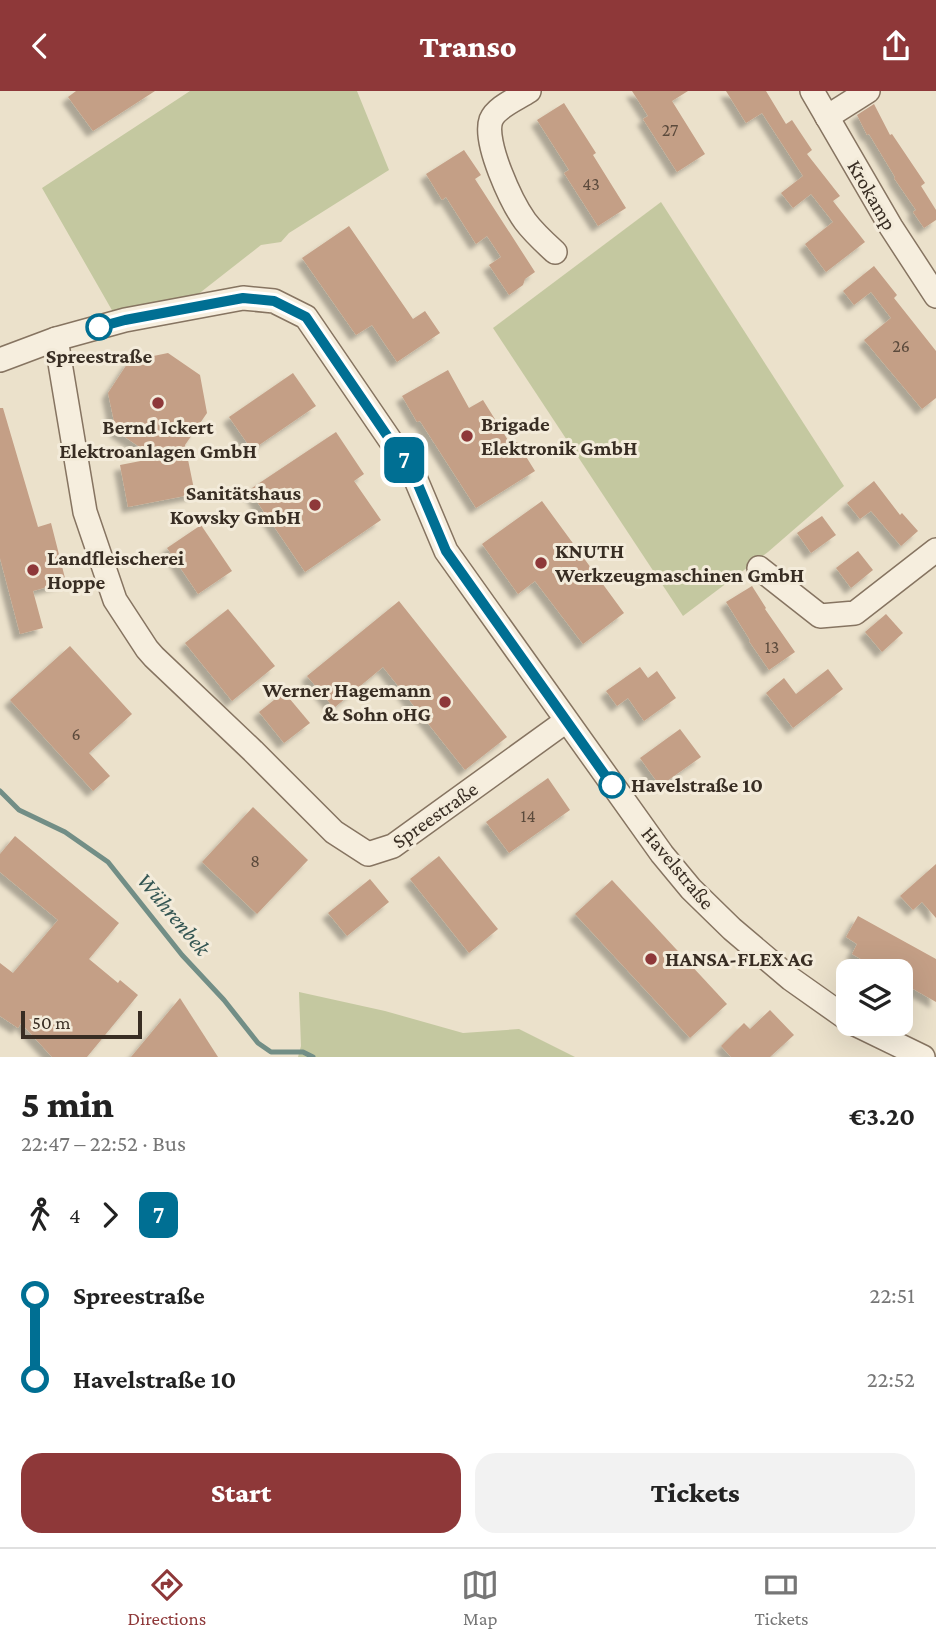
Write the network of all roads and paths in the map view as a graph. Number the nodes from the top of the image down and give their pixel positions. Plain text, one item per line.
1 (529, 91) edge
2 (812, 91) edge
3 (868, 91) edge
4 (827, 117) junction
5 (555, 252) dead end
6 (936, 296) edge
7 (56, 339) junction
8 (0, 360) edge
9 (936, 550) edge
10 (759, 568) dead end
11 (566, 720) junction
12 (836, 1011) edge
13 (880, 1036) edge
14 (923, 1057) edge

1 - 5 street
2 - 4 street, Krokamp
3 - 4 street
4 - 6 street, Krokamp
7 - 8 street, Havelstraße
7 - 11 street, Havelstraße
7 - 11 street, Spreestraße
9 - 10 street
11 - 12 street, Havelstraße
13 - 14 street

